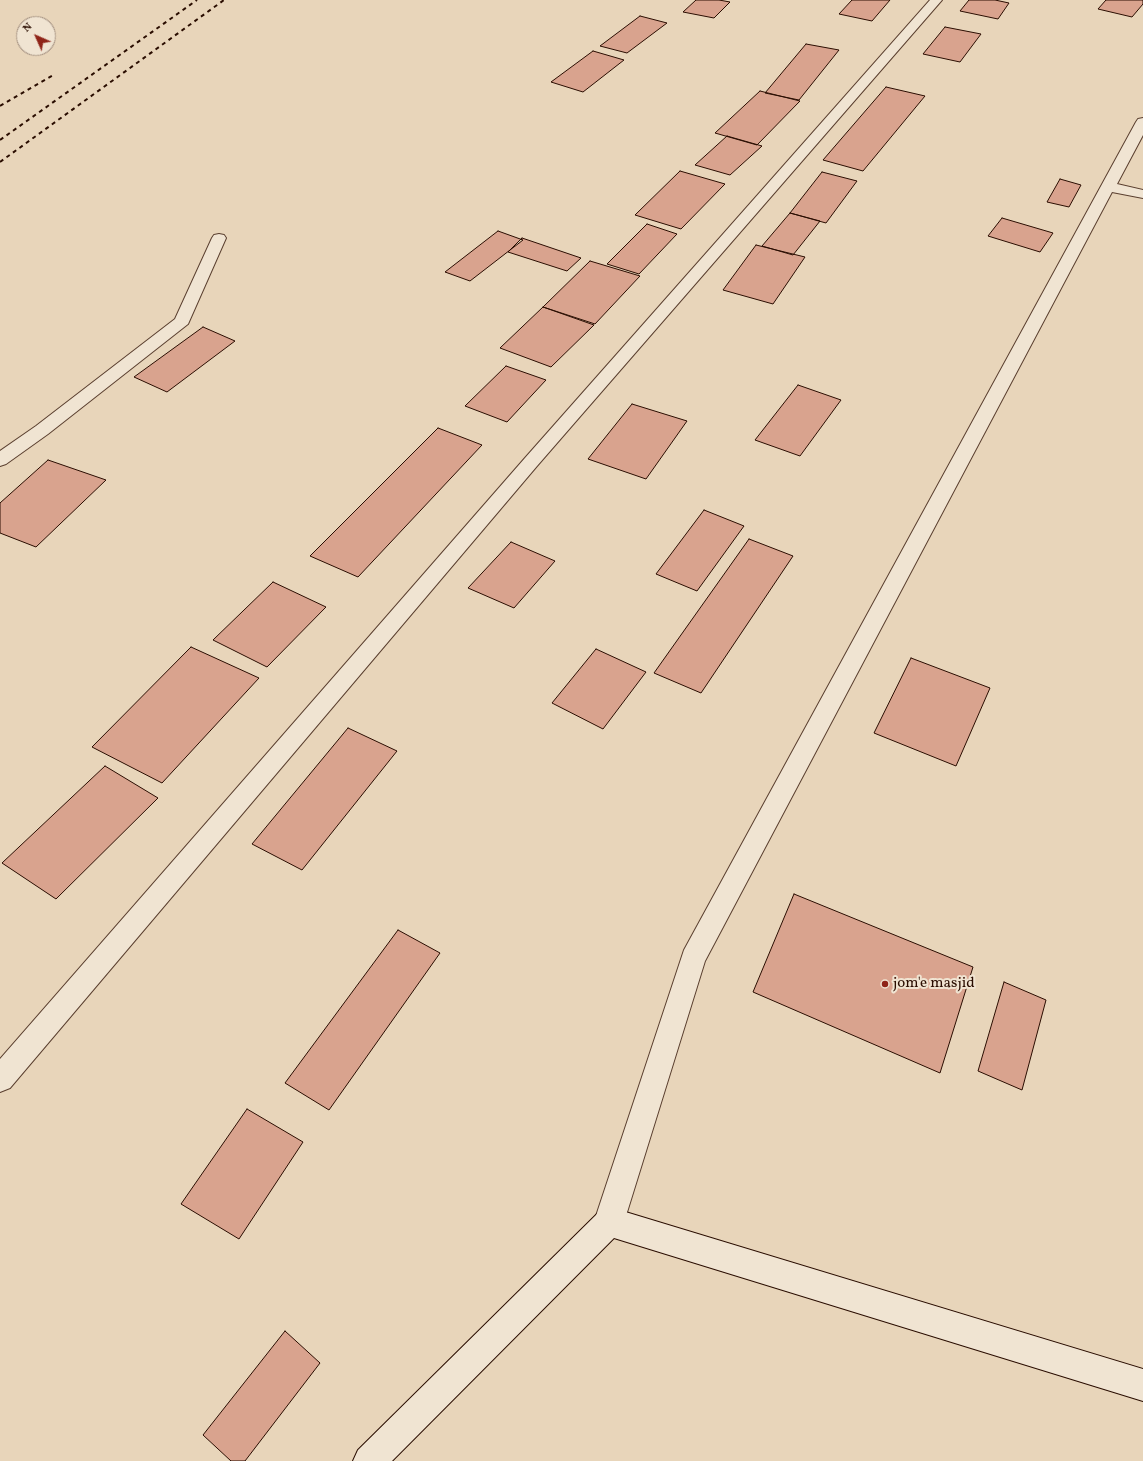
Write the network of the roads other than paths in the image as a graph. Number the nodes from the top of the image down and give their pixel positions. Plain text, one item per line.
1 (936, 0) edge
2 (1143, 122) edge
3 (1108, 187) junction
4 (1143, 194) edge
5 (219, 238) dead end
6 (0, 460) edge
7 (0, 1079) edge
8 (609, 1222) junction
9 (1143, 1385) edge
10 (369, 1461) edge

1 - 7 street
2 - 3 street
3 - 4 street
3 - 8 street
5 - 6 street
8 - 9 street
8 - 10 street

